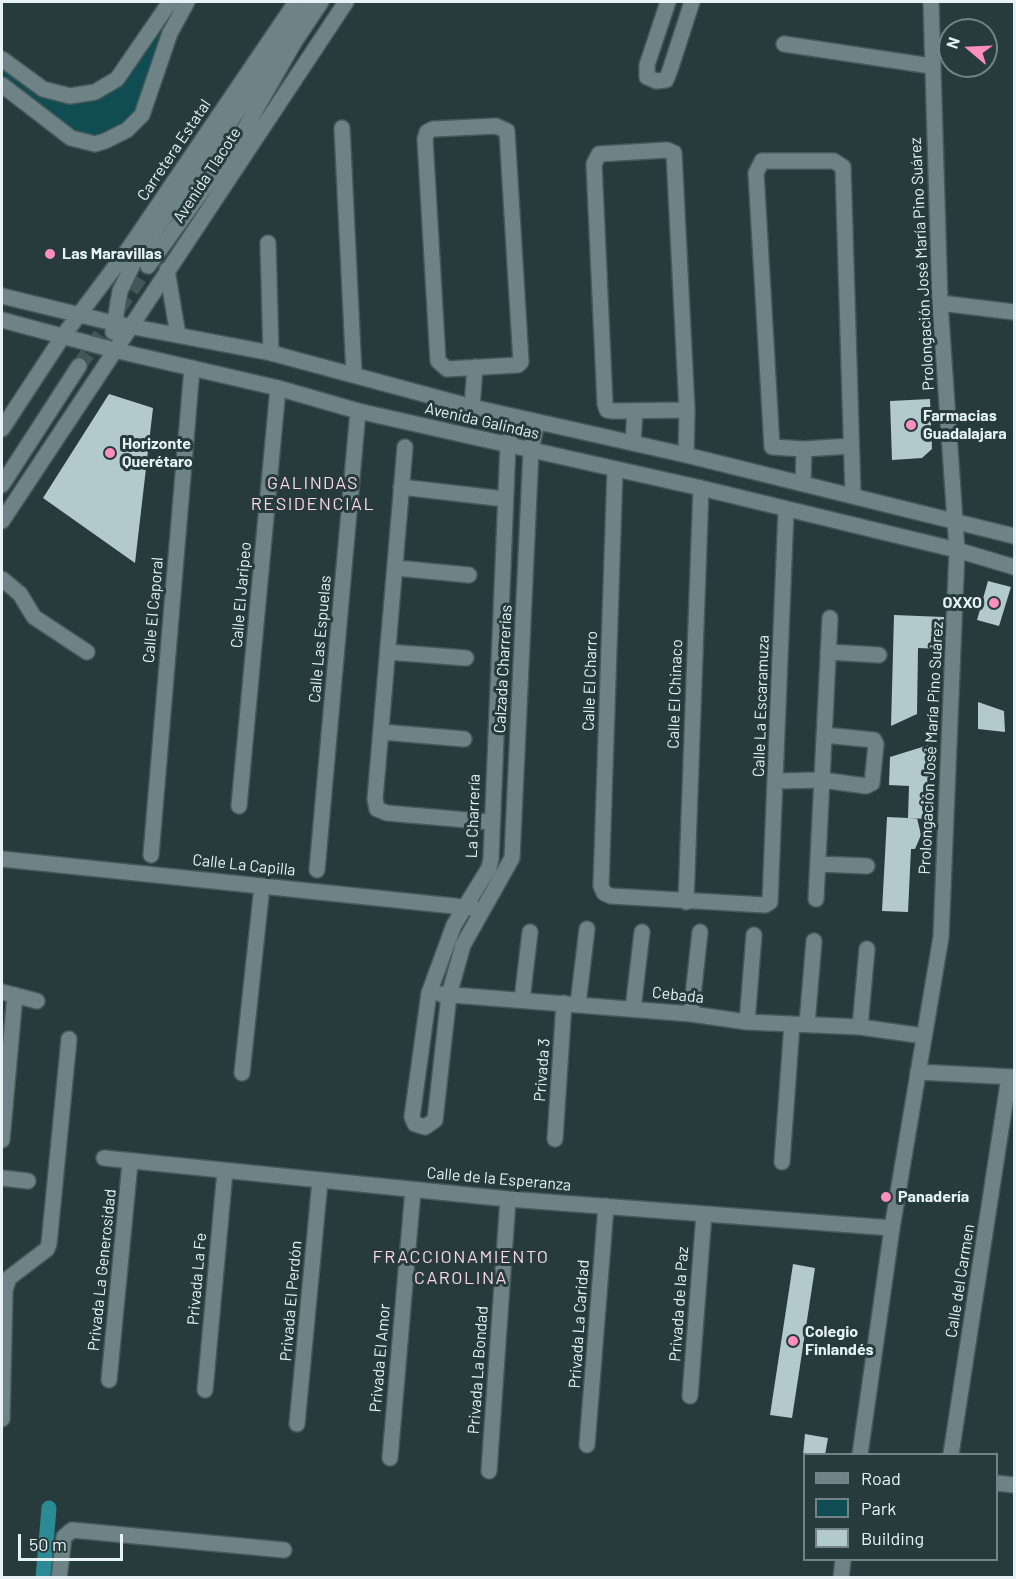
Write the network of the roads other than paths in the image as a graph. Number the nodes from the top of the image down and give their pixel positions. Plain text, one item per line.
1 (170, 2) edge
2 (187, 2) edge
3 (296, 2) edge
4 (309, 2) edge
5 (321, 2) edge
6 (334, 2) edge
7 (346, 2) edge
8 (668, 2) edge
9 (692, 2) edge
10 (931, 2) edge
11 (784, 44) dead end
12 (2, 59) edge
13 (931, 66) junction
14 (2, 85) edge
15 (342, 128) dead end
16 (236, 144) junction
17 (268, 243) dead end
18 (148, 266) tunnel mouth
19 (166, 270) junction
20 (2, 296) edge
21 (940, 303) junction
22 (1014, 312) edge
23 (78, 315) junction
24 (2, 320) edge
25 (113, 323) junction
26 (130, 325) junction
27 (178, 335) junction
28 (63, 336) junction
29 (114, 350) junction
30 (271, 353) junction
31 (79, 366) tunnel mouth
32 (475, 367) junction
33 (192, 368) junction
34 (354, 374) junction
35 (278, 388) junction
36 (472, 407) junction
37 (687, 410) junction
38 (358, 411) junction
39 (635, 411) junction
40 (515, 417) junction
41 (537, 422) junction
42 (2, 429) edge
43 (633, 442) junction
44 (508, 444) junction
45 (851, 446) junction
46 (405, 447) dead end
47 (804, 449) junction
48 (531, 450) junction
49 (686, 455) junction
50 (615, 470) junction
51 (803, 483) junction
52 (2, 485) edge
53 (401, 487) junction
54 (701, 488) junction
55 (853, 495) junction
56 (505, 499) junction
57 (786, 511) junction
58 (2, 520) edge
59 (956, 523) junction
60 (1014, 537) edge
61 (957, 550) junction
62 (1014, 567) edge
63 (396, 568) junction
64 (469, 575) dead end
65 (2, 579) edge
66 (830, 618) dead end
67 (87, 652) dead end
68 (388, 652) junction
69 (828, 652) junction
70 (879, 656) dead end
71 (466, 658) dead end
72 (382, 732) junction
73 (824, 735) junction
74 (464, 739) dead end
75 (822, 780) junction
76 (776, 781) junction
77 (239, 806) dead end
78 (490, 822) junction
79 (151, 855) dead end
80 (2, 859) edge
81 (818, 864) junction
82 (867, 866) dead end
83 (317, 870) dead end
84 (262, 886) junction
85 (816, 898) dead end
86 (686, 902) junction
87 (465, 905) junction
88 (482, 910) junction
89 (587, 929) dead end
90 (530, 932) dead end
91 (642, 932) dead end
92 (700, 932) dead end
93 (754, 935) dead end
94 (813, 941) dead end
95 (867, 949) dead end
96 (429, 993) junction
97 (8, 994) edge
98 (449, 995) junction
99 (522, 1000) junction
100 (37, 1001) dead end
101 (571, 1004) junction
102 (633, 1009) junction
103 (691, 1014) junction
104 (747, 1022) junction
105 (792, 1024) junction
106 (807, 1024) junction
107 (860, 1028) junction
108 (924, 1036) junction
109 (69, 1039) dead end
110 (918, 1072) junction
111 (4, 1073) edge
112 (242, 1073) dead end
113 (1012, 1077) edge
114 (555, 1139) dead end
115 (2, 1140) edge
116 (104, 1158) dead end
117 (782, 1162) dead end
118 (130, 1163) junction
119 (225, 1171) junction
120 (2, 1178) edge
121 (28, 1180) dead end
122 (320, 1181) junction
123 (413, 1190) junction
124 (508, 1199) junction
125 (606, 1206) junction
126 (704, 1214) junction
127 (892, 1228) junction
128 (109, 1380) dead end
129 (205, 1390) dead end
130 (690, 1396) dead end
131 (2, 1419) edge
132 (297, 1424) dead end
133 (587, 1445) dead end
134 (860, 1453) edge
135 (951, 1453) edge
136 (390, 1458) dead end
137 (489, 1472) dead end
138 (998, 1483) edge
139 (1014, 1485) edge
140 (284, 1550) dead end
141 (843, 1561) edge
142 (59, 1578) edge
143 (841, 1578) edge

1 - 12 street
2 - 14 street
3 - 23 street, Carretera Estatal
4 - 25 street
5 - 16 street, Avenida Tlacote
6 - 16 street
7 - 19 street, Avenida Tlacote
8 - 9 street
10 - 13 street, Prolongación José María Pino Suárez
11 - 13 street
13 - 21 street, Prolongación José María Pino Suárez
15 - 34 street
16 - 18 street, Avenida Tlacote
17 - 30 street
19 - 26 street, Avenida Tlacote
19 - 27 street
20 - 23 street, Avenida Galindas
21 - 22 street
21 - 59 street, Prolongación José María Pino Suárez
23 - 25 street, Avenida Galindas
23 - 28 street, Carretera Estatal
24 - 28 street, Avenida Galindas
25 - 26 street, Avenida Galindas
25 - 29 street
26 - 27 street, Avenida Galindas
26 - 29 street, Avenida Tlacote
27 - 30 street, Avenida Galindas
28 - 29 street, Avenida Galindas
28 - 42 street, Carretera Estatal
29 - 33 street, Avenida Galindas
29 - 58 street, Avenida Tlacote
30 - 34 street, Avenida Galindas
31 - 52 street
32 - 32 street
32 - 36 street
33 - 35 street, Avenida Galindas
33 - 79 street, Calle El Caporal
34 - 36 street, Avenida Galindas
35 - 38 street, Avenida Galindas
35 - 77 street, Calle El Jaripeo
36 - 40 street, Avenida Galindas
37 - 39 street
37 - 39 street
37 - 49 street
38 - 44 street, Avenida Galindas
38 - 83 street, Calle Las Espuelas
39 - 43 street
40 - 41 street, Avenida Galindas
40 - 44 street, La Charrería
41 - 43 street, Avenida Galindas
41 - 48 street, Calzada Charrerías
43 - 49 street, Avenida Galindas
44 - 48 street, Avenida Galindas
44 - 56 street, La Charrería
45 - 47 street
45 - 47 street
45 - 55 street
46 - 53 street
47 - 51 street
48 - 50 street, Avenida Galindas
48 - 88 street, Calzada Charrerías
49 - 51 street, Avenida Galindas
50 - 54 street, Avenida Galindas
50 - 86 street, Calle El Charro
51 - 55 street, Avenida Galindas
53 - 56 street
53 - 63 street
54 - 57 street, Avenida Galindas
54 - 86 street, Calle El Chinaco
55 - 59 street, Avenida Galindas
56 - 78 street, La Charrería
57 - 61 street, Avenida Galindas
57 - 76 street, Calle La Escaramuza
59 - 60 street, Avenida Galindas
59 - 61 street, Prolongación José María Pino Suárez
61 - 62 street, Avenida Galindas
61 - 108 street, Prolongación José María Pino Suárez
63 - 64 street
63 - 68 street
65 - 67 street
66 - 69 street
68 - 71 street
68 - 72 street
69 - 70 street
69 - 73 street
72 - 74 street
72 - 78 street
73 - 75 street
73 - 75 street
75 - 76 street
75 - 81 street
76 - 86 street, Calle La Escaramuza
78 - 87 street, La Charrería
80 - 84 street, Calle La Capilla
81 - 82 street
81 - 85 street
84 - 87 street, Calle La Capilla
84 - 112 street
87 - 88 street, Calle La Capilla
87 - 96 street, La Charrería
88 - 98 street, Calzada Charrerías
89 - 101 street, Privada 3
90 - 99 street
91 - 102 street
92 - 103 street
93 - 104 street
94 - 106 street
95 - 107 street
96 - 98 street, Cebada
96 - 98 street, La Charrería
97 - 100 street
97 - 111 street
98 - 99 street, Cebada
99 - 101 street, Cebada
101 - 102 street, Cebada
101 - 114 street, Privada 3
102 - 103 street, Cebada
103 - 104 street, Cebada
104 - 105 street, Cebada
105 - 106 street, Cebada
105 - 117 street
106 - 107 street, Cebada
107 - 108 street, Cebada
108 - 110 street, Prolongación José María Pino Suárez
109 - 131 street
110 - 113 street
110 - 127 street, Prolongación José María Pino Suárez
111 - 115 street
113 - 135 street, Calle del Carmen
116 - 118 street, Calle de la Esperanza
118 - 119 street, Calle de la Esperanza
118 - 128 street, Privada La Generosidad
119 - 122 street, Calle de la Esperanza
119 - 129 street, Privada La Fe
120 - 121 street
122 - 123 street, Calle de la Esperanza
122 - 132 street, Privada El Perdón
123 - 124 street, Calle de la Esperanza
123 - 136 street, Privada El Amor
124 - 125 street, Calle de la Esperanza
124 - 137 street, Privada La Bondad
125 - 126 street, Calle de la Esperanza
125 - 133 street, Privada La Caridad
126 - 127 street, Calle de la Esperanza
126 - 130 street, Privada de la Paz
127 - 134 street, Prolongación José María Pino Suárez
138 - 139 street
140 - 142 street
141 - 143 street

